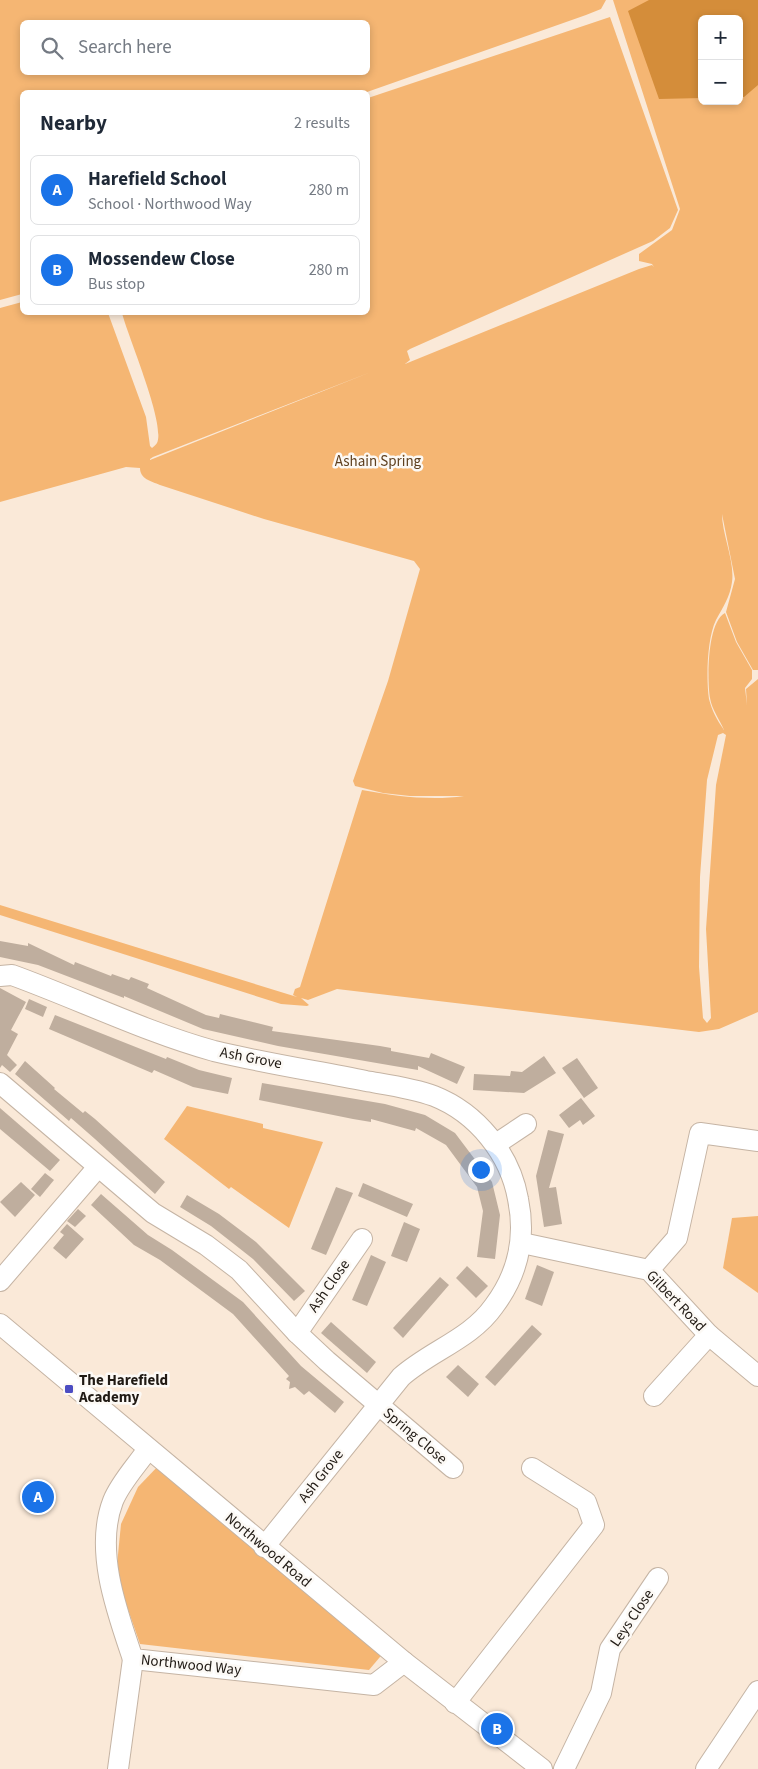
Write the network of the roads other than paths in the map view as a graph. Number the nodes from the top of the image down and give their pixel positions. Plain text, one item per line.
1 (0, 976) edge
2 (0, 1083) edge
3 (526, 1124) dead end
4 (758, 1141) edge
5 (496, 1144) junction
6 (98, 1167) junction
7 (362, 1239) dead end
8 (522, 1243) junction
9 (650, 1270) junction
10 (0, 1281) edge
11 (0, 1324) edge
12 (296, 1333) junction
13 (709, 1335) junction
14 (758, 1376) edge
15 (654, 1396) dead end
16 (377, 1404) junction
17 (148, 1450) junction
18 (453, 1468) dead end
19 (532, 1468) dead end
20 (264, 1547) junction
21 (658, 1578) dead end
22 (133, 1659) junction
23 (404, 1662) junction
24 (758, 1691) edge
25 (455, 1703) junction
26 (118, 1769) edge
27 (542, 1769) edge
28 (564, 1769) edge
29 (706, 1769) edge

1 - 5 street, Ash Grove
2 - 6 street
3 - 5 street
4 - 9 street
5 - 8 street, Ash Grove
6 - 10 street
6 - 12 street
7 - 12 street, Ash Close
8 - 9 street, Gilbert Road
8 - 16 street, Ash Grove
9 - 13 street, Gilbert Road
11 - 17 street, Northwood Road
12 - 16 street
13 - 14 street, Gilbert Road
13 - 15 street
16 - 18 street, Spring Close
16 - 20 street, Ash Grove
17 - 20 street, Northwood Road
17 - 22 street, Northwood Way
19 - 25 street
20 - 23 street, Northwood Road
21 - 28 street, Leys Close
22 - 23 street, Northwood Way
22 - 26 street
23 - 25 street, Northwood Road
24 - 29 street
25 - 27 street, Northwood Road

